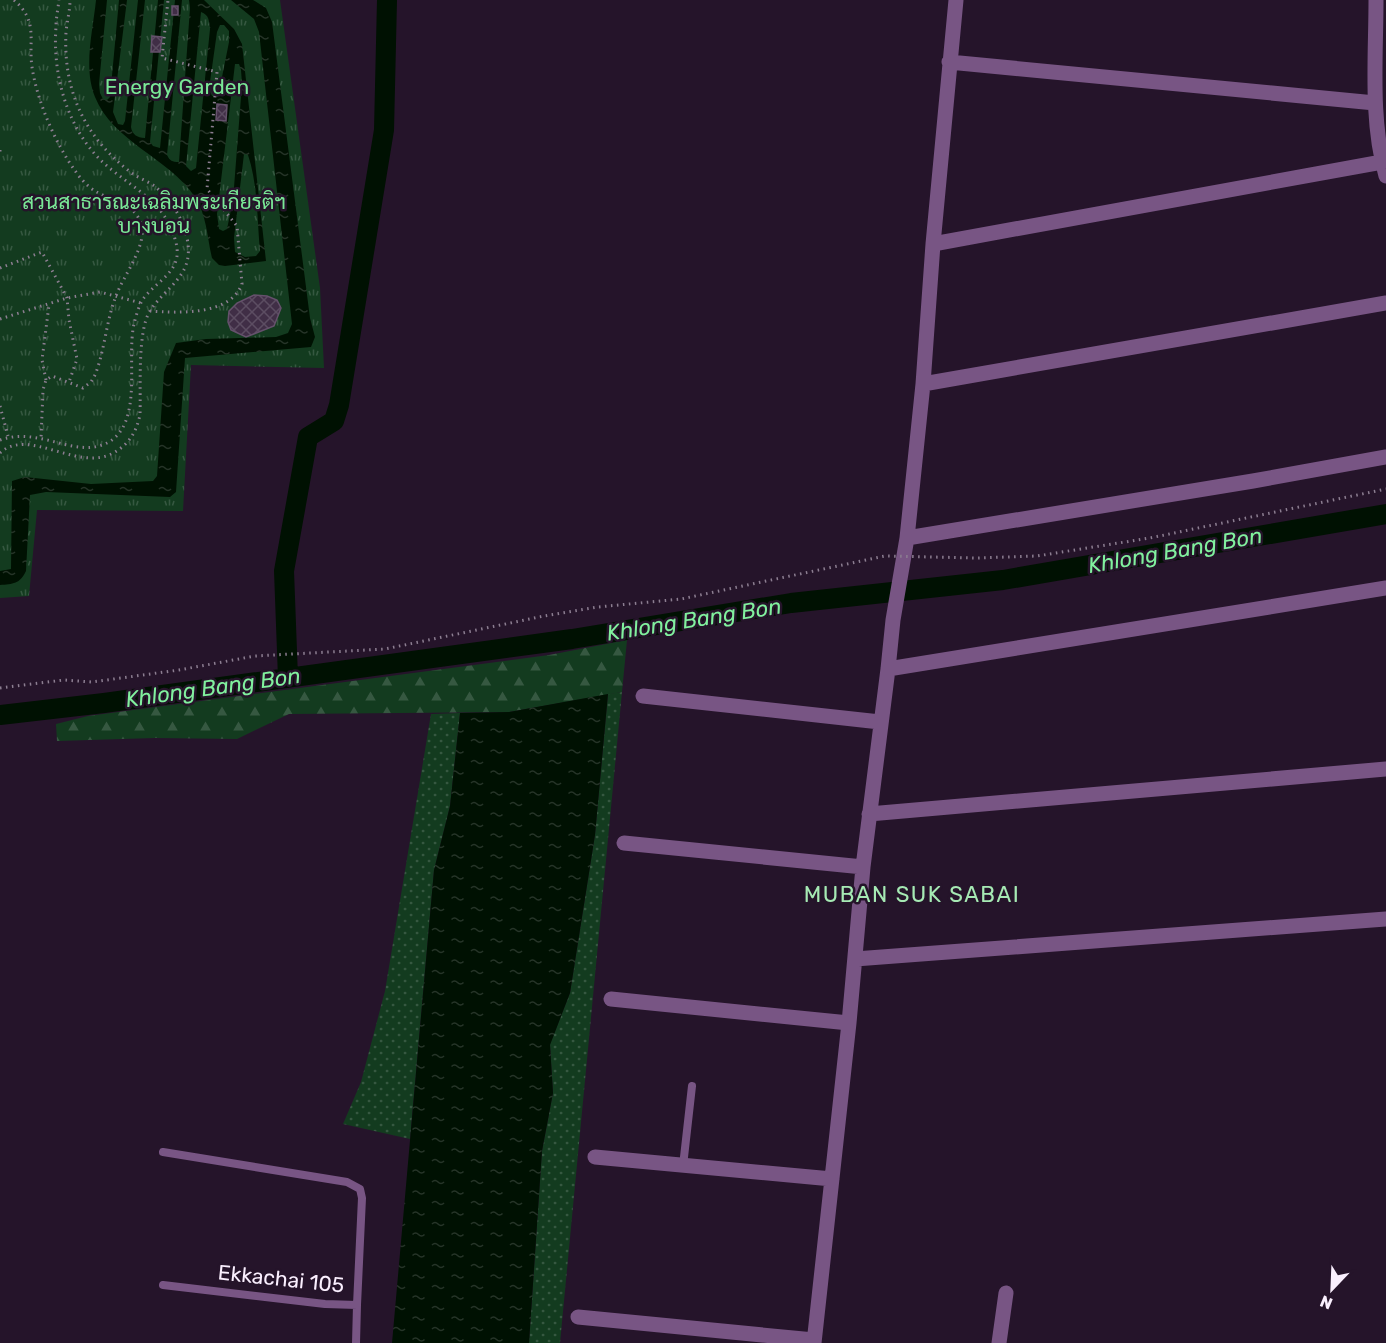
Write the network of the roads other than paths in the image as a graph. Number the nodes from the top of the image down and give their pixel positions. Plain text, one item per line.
1 (956, 0) edge
2 (1376, 0) edge
3 (949, 62) junction
4 (1376, 103) junction
5 (1384, 169) edge
6 (933, 244) junction
7 (1386, 303) edge
8 (923, 384) junction
9 (1386, 457) edge
10 (907, 538) junction
11 (1386, 588) edge
12 (888, 669) junction
13 (643, 696) dead end
14 (880, 722) junction
15 (1386, 769) edge
16 (869, 814) junction
17 (624, 843) dead end
18 (862, 867) junction
19 (1386, 919) edge
20 (855, 959) junction
21 (610, 999) dead end
22 (849, 1023) junction
23 (692, 1086) dead end
24 (162, 1152) dead end
25 (595, 1158) dead end
26 (682, 1166) junction
27 (832, 1179) junction
28 (163, 1285) dead end
29 (1006, 1293) dead end
30 (357, 1305) junction
31 (578, 1317) dead end
32 (814, 1341) edge
33 (356, 1343) edge
34 (999, 1343) edge

1 - 3 street
2 - 4 street
3 - 4 street
3 - 6 street
4 - 5 street
5 - 6 street
6 - 8 street
7 - 8 street
8 - 10 street
9 - 10 street
10 - 12 street
11 - 12 street
12 - 14 street
13 - 14 street
14 - 16 street
15 - 16 street
16 - 18 street
17 - 18 street
18 - 20 street
19 - 20 street
20 - 22 street
21 - 22 street
22 - 27 street
23 - 26 lane
24 - 30 lane
25 - 26 street
26 - 27 street
27 - 32 street
28 - 30 lane, Ekkachai 105
29 - 34 street
30 - 33 lane, Ekkachai 105
31 - 32 street

